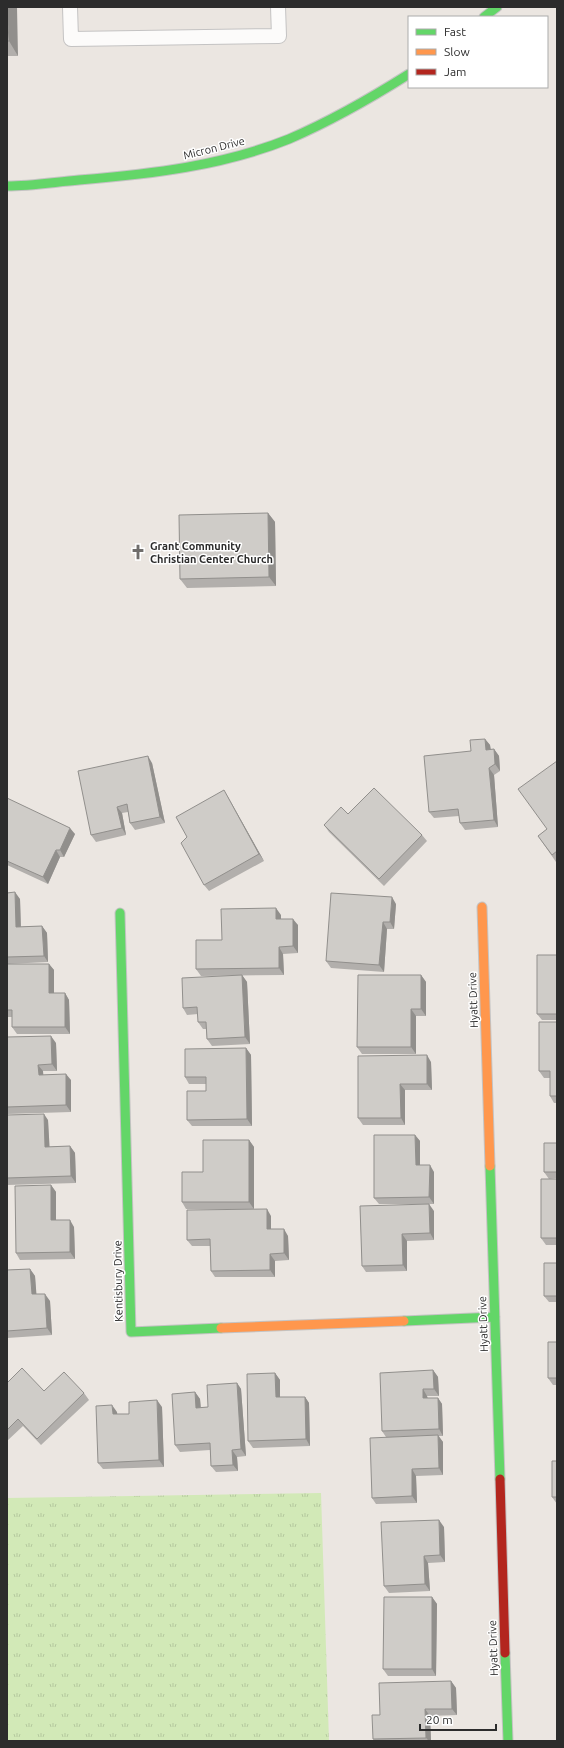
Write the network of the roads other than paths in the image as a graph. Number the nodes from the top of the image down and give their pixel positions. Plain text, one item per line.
1 (70, 7) edge
2 (278, 7) edge
3 (497, 7) edge
4 (485, 16) edge
5 (408, 75) edge
6 (7, 186) edge
7 (482, 907) dead end
8 (120, 913) dead end
9 (495, 1317) junction
10 (508, 1741) edge

1 - 2 lane
3 - 4 street
5 - 6 street, Micron Drive
7 - 9 street, Hyatt Drive
8 - 9 street, Kentisbury Drive
9 - 10 street, Hyatt Drive

